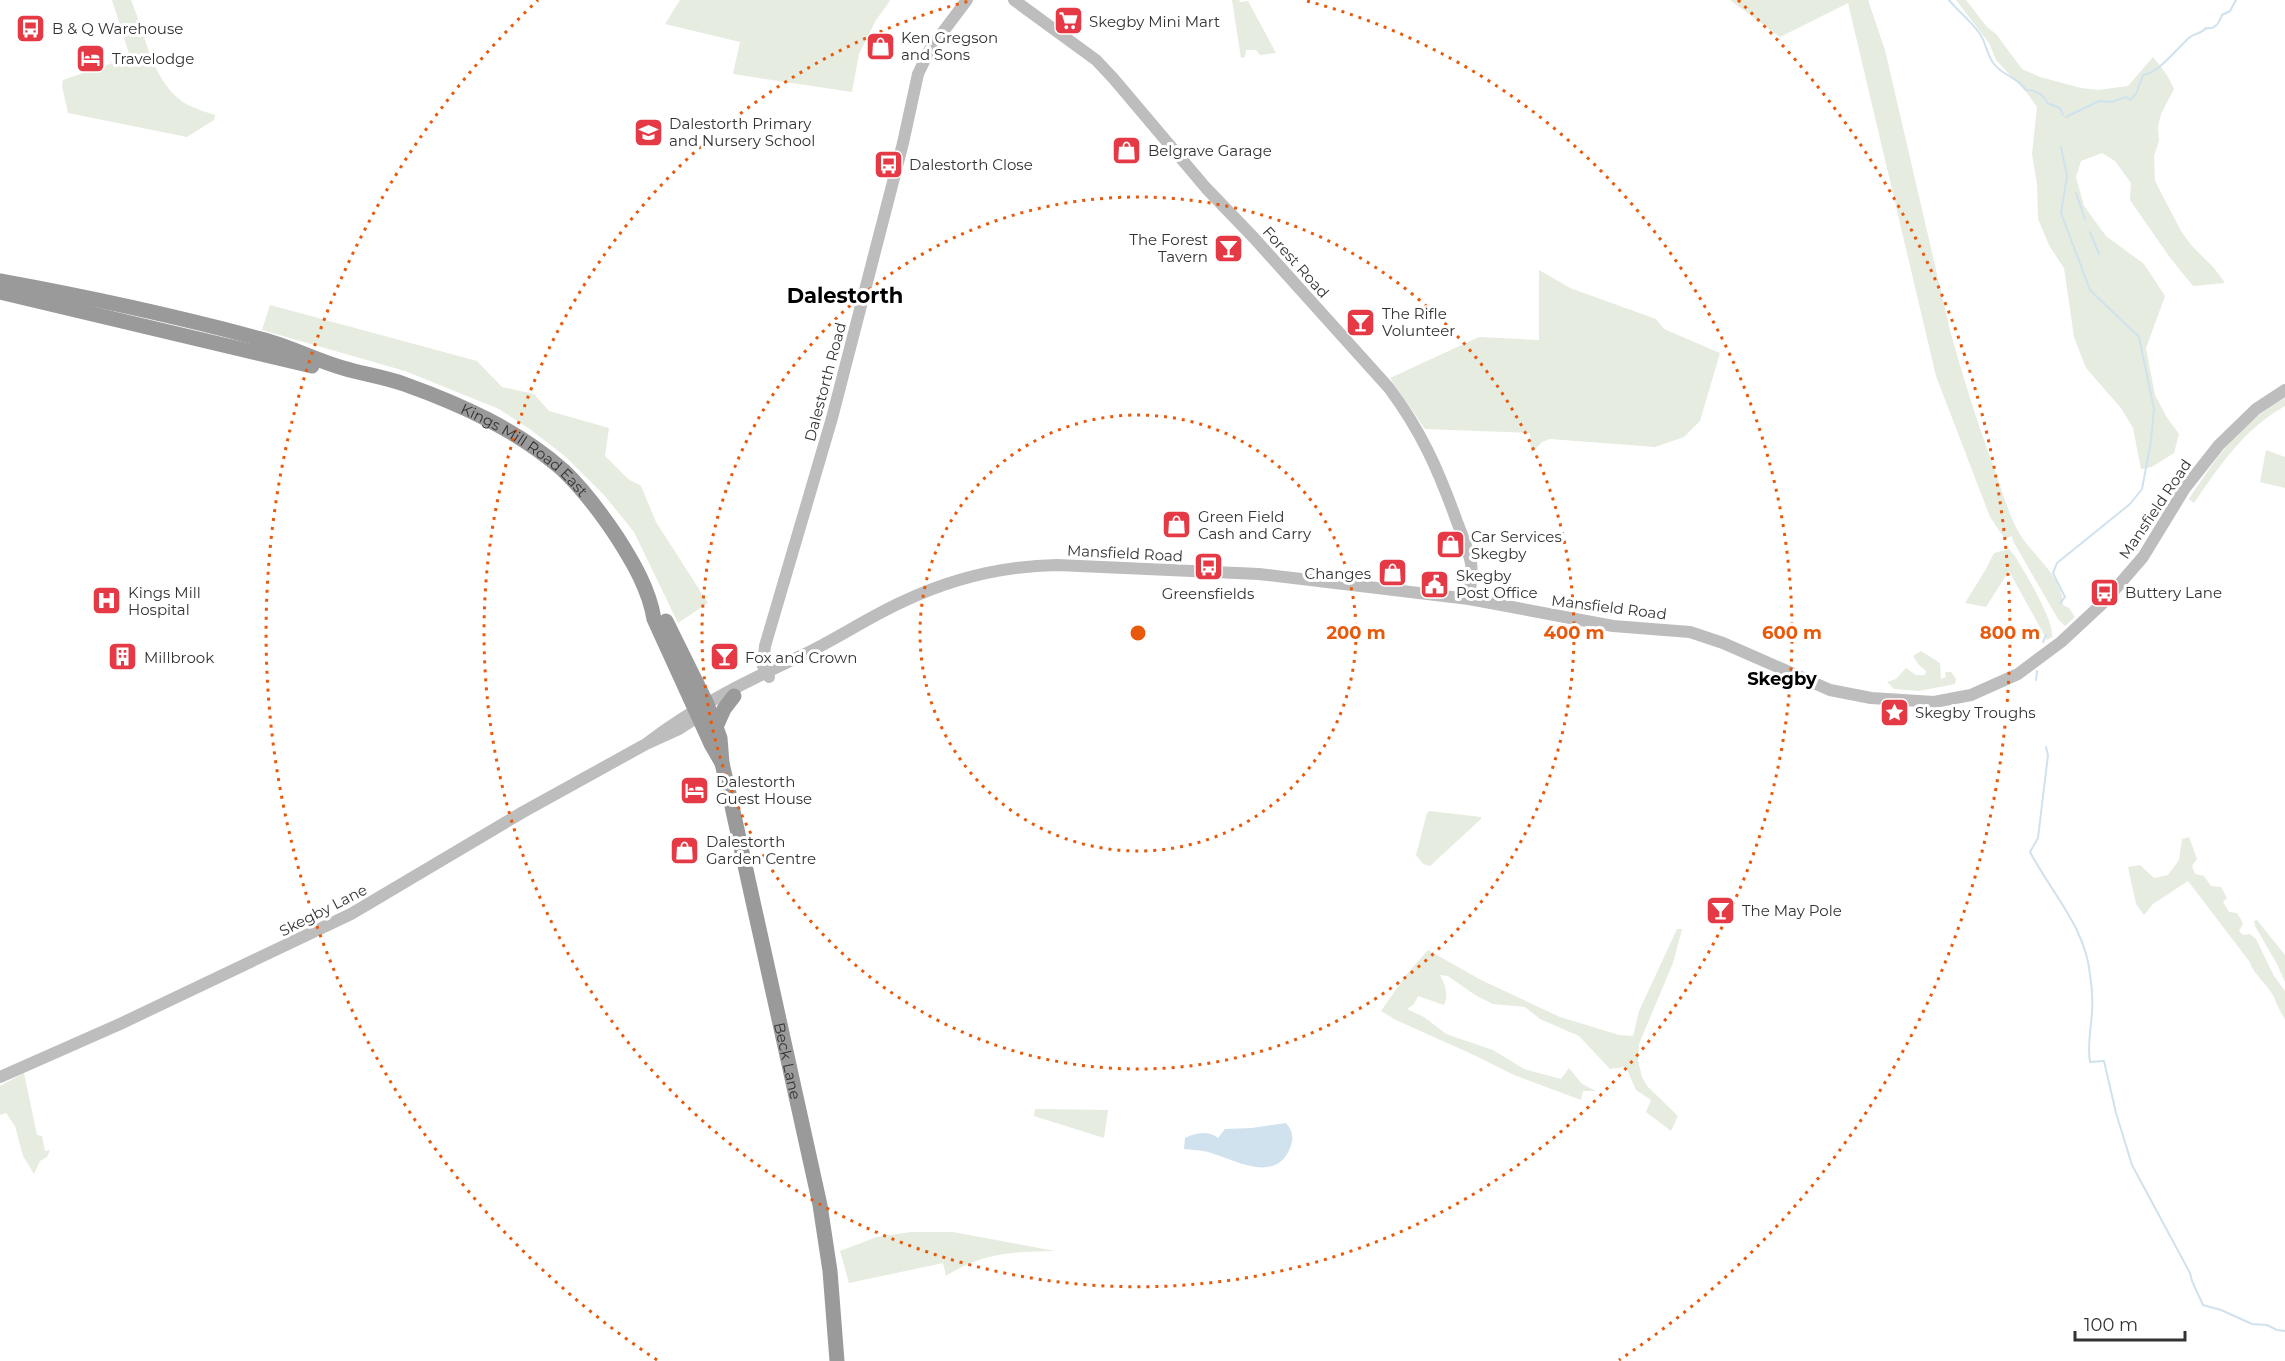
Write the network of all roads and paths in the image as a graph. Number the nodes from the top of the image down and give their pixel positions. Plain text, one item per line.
1 (967, 0) edge
2 (1014, 0) edge
3 (0, 281) edge
4 (0, 292) edge
5 (342, 368) junction
6 (2285, 390) edge
7 (1469, 599) junction
8 (762, 657) junction
9 (767, 674) junction
10 (736, 692) junction
11 (703, 709) junction
12 (716, 727) junction
13 (722, 763) junction
14 (0, 1077) edge
15 (837, 1361) edge

1 - 8 main road, Dalestorth Road
2 - 7 main road, Forest Road
3 - 5 highway, Kings Mill Road East
4 - 5 highway, Kings Mill Road East
5 - 11 highway, Kings Mill Road East
6 - 7 main road, Mansfield Road
7 - 9 main road, Mansfield Road
8 - 9 main road
8 - 10 main road
9 - 10 main road, Mansfield Road
10 - 11 main road, Mansfield Road
10 - 12 highway
11 - 12 highway, Beck Lane
11 - 13 highway, Beck Lane
11 - 14 main road, Skegby Lane
12 - 13 highway, Beck Lane
13 - 15 highway, Beck Lane

